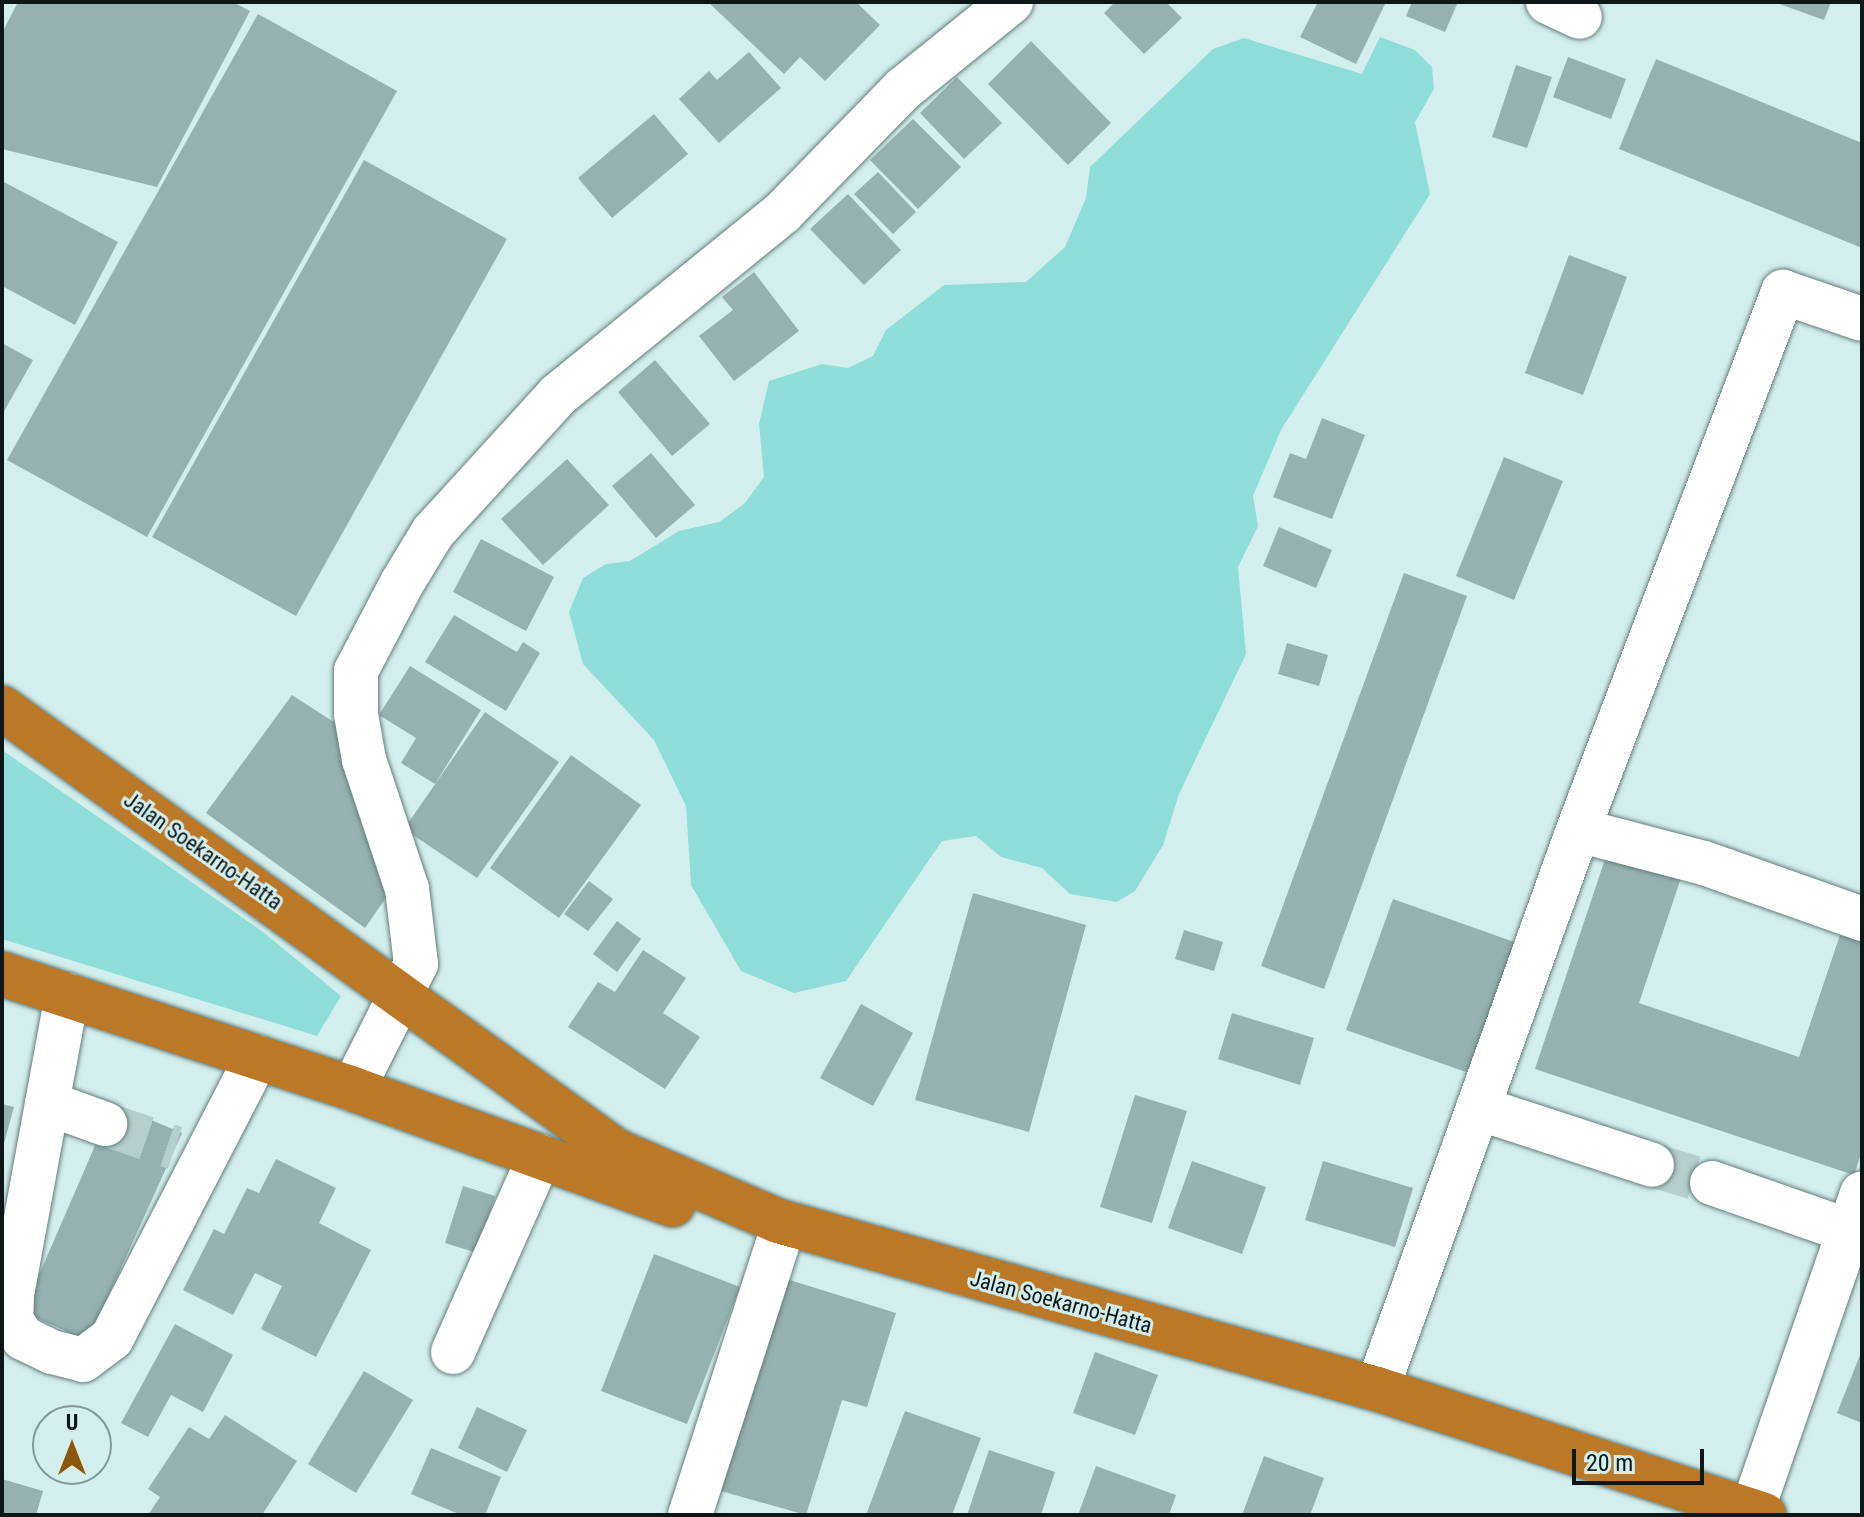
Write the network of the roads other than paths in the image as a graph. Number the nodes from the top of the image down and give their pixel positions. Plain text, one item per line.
1 (1011, 2) edge
2 (1862, 319) edge
3 (2, 708) edge
4 (1578, 830) junction
5 (1862, 919) edge
6 (2, 974) edge
7 (403, 993) junction
8 (67, 995) junction
9 (257, 1057) junction
10 (353, 1089) junction
11 (47, 1103) junction
12 (1478, 1108) junction
13 (105, 1124) tunnel mouth
14 (540, 1156) junction
15 (1652, 1165) tunnel mouth
16 (1712, 1183) tunnel mouth
17 (1858, 1217) edge
18 (778, 1242) junction
19 (453, 1352) dead end
20 (1373, 1399) junction
21 (1564, 1461) junction
22 (1758, 1513) edge
23 (690, 1515) edge
24 (1688, 1515) edge

1 - 7 street
2 - 4 street
3 - 7 highway, Jalan Soekarno-Hatta
4 - 5 street
4 - 12 street
6 - 8 highway, Jalan Soekarno-Hatta
7 - 10 street
7 - 20 highway, Jalan Soekarno-Hatta
8 - 9 highway, Jalan Soekarno-Hatta
8 - 11 street
9 - 10 highway, Jalan Soekarno-Hatta
9 - 11 street
10 - 14 highway, Jalan Soekarno-Hatta
11 - 13 street
12 - 15 street
12 - 20 street
14 - 18 highway, Jalan Soekarno-Hatta
14 - 19 street
16 - 17 street
17 - 22 street
18 - 20 highway, Jalan Soekarno-Hatta
18 - 23 street
20 - 21 highway, Jalan Soekarno-Hatta
21 - 22 highway, Jalan Soekarno-Hatta
21 - 24 highway, Jalan Soekarno-Hatta

